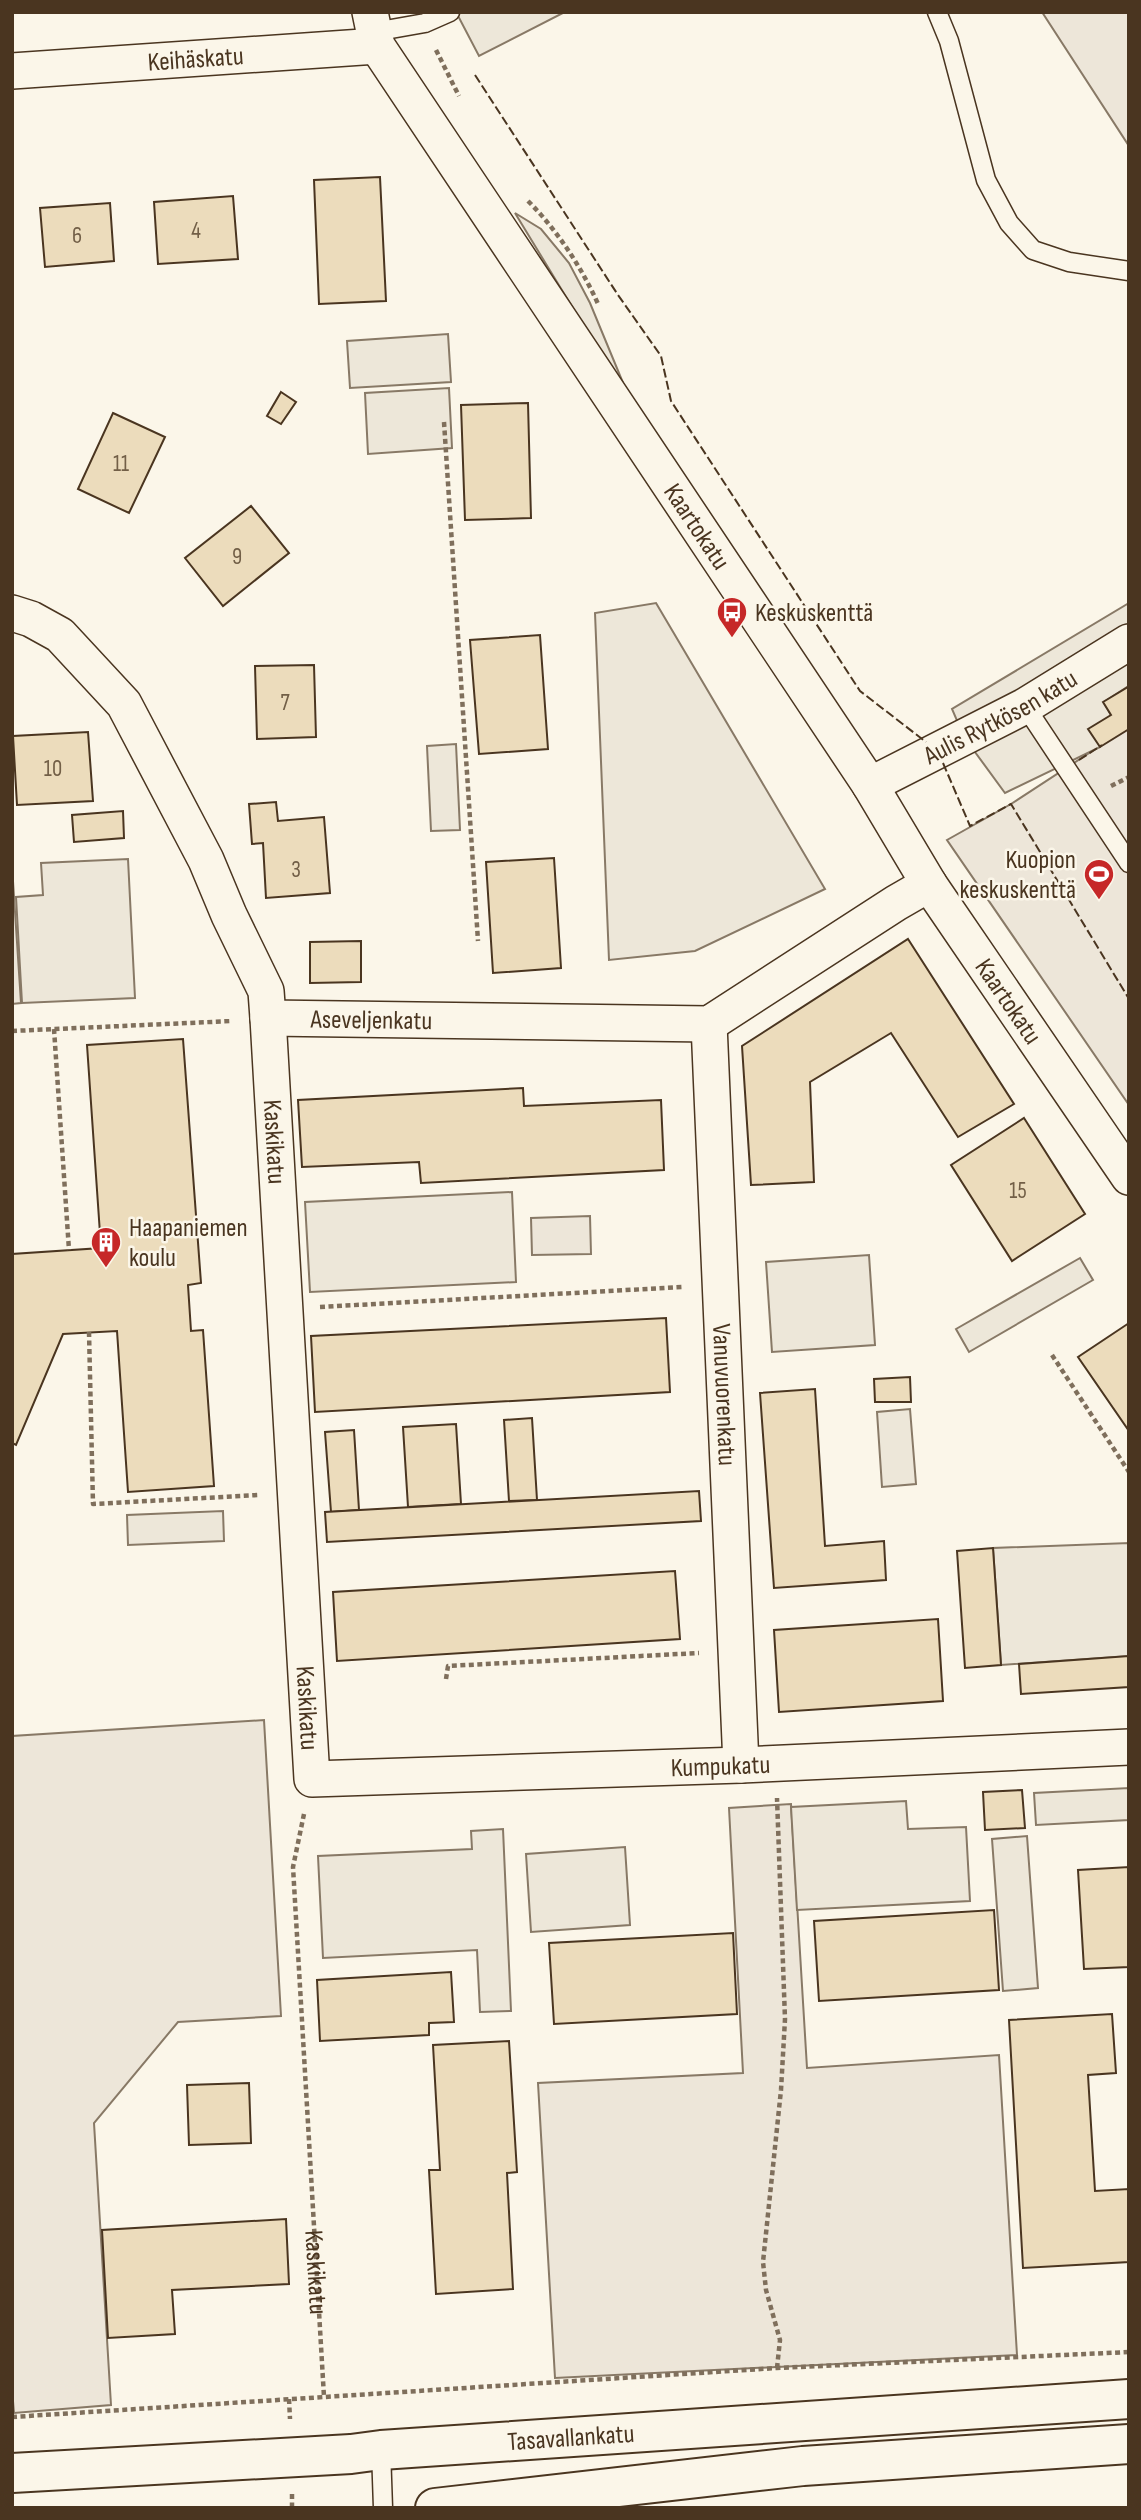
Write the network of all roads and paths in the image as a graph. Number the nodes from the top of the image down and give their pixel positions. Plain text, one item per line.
1 (450, 12) edge
2 (937, 12) edge
3 (374, 30) edge
4 (12, 71) edge
5 (1129, 271) edge
6 (444, 422) dead end
7 (12, 613) edge
8 (1129, 642) edge
9 (1025, 706) junction
10 (870, 785) junction
11 (1129, 863) edge
12 (929, 884) junction
13 (478, 941) dead end
14 (252, 1019) junction
15 (709, 1024) junction
16 (54, 1029) junction
17 (12, 1031) edge
18 (1129, 1177) edge
19 (69, 1250) dead end
20 (720, 1284) junction
21 (285, 1309) junction
22 (89, 1332) dead end
23 (1052, 1356) dead end
24 (1129, 1472) edge
25 (263, 1495) dead end
26 (736, 1651) junction
27 (446, 1679) dead end
28 (1129, 1747) edge
29 (758, 1764) junction
30 (312, 1779) junction
31 (1129, 2352) edge
32 (777, 2368) junction
33 (324, 2397) junction
34 (1129, 2399) edge
35 (12, 2417) edge
36 (1129, 2444) edge
37 (381, 2449) junction
38 (12, 2473) edge
39 (383, 2508) edge
40 (435, 2508) edge

1 - 3 lane
2 - 5 lane
3 - 4 street, Keihäskatu
3 - 10 street, Kaartokatu
6 - 13 path
7 - 14 street
8 - 9 street, Aulis Rytkösen katu
9 - 10 street, Aulis Rytkösen katu
9 - 11 lane
10 - 12 street, Kaartokatu
12 - 15 street
12 - 18 street, Kaartokatu
14 - 15 street, Aseveljenkatu
14 - 16 path
14 - 21 street, Kaskikatu
15 - 20 street, Vanuvuorenkatu
16 - 17 path
16 - 19 path
20 - 21 path
20 - 26 street, Vanuvuorenkatu
21 - 30 street, Kaskikatu
22 - 25 path
23 - 24 path
26 - 27 path
26 - 29 street, Vanuvuorenkatu
28 - 29 street, Kumpukatu
29 - 30 street, Kumpukatu
29 - 32 path
30 - 33 path, Kaskikatu
31 - 32 path
32 - 33 path
33 - 35 path
34 - 37 main road, Tasavallankatu
36 - 40 main road, Tasavallankatu
37 - 38 main road, Tasavallankatu
37 - 39 lane

